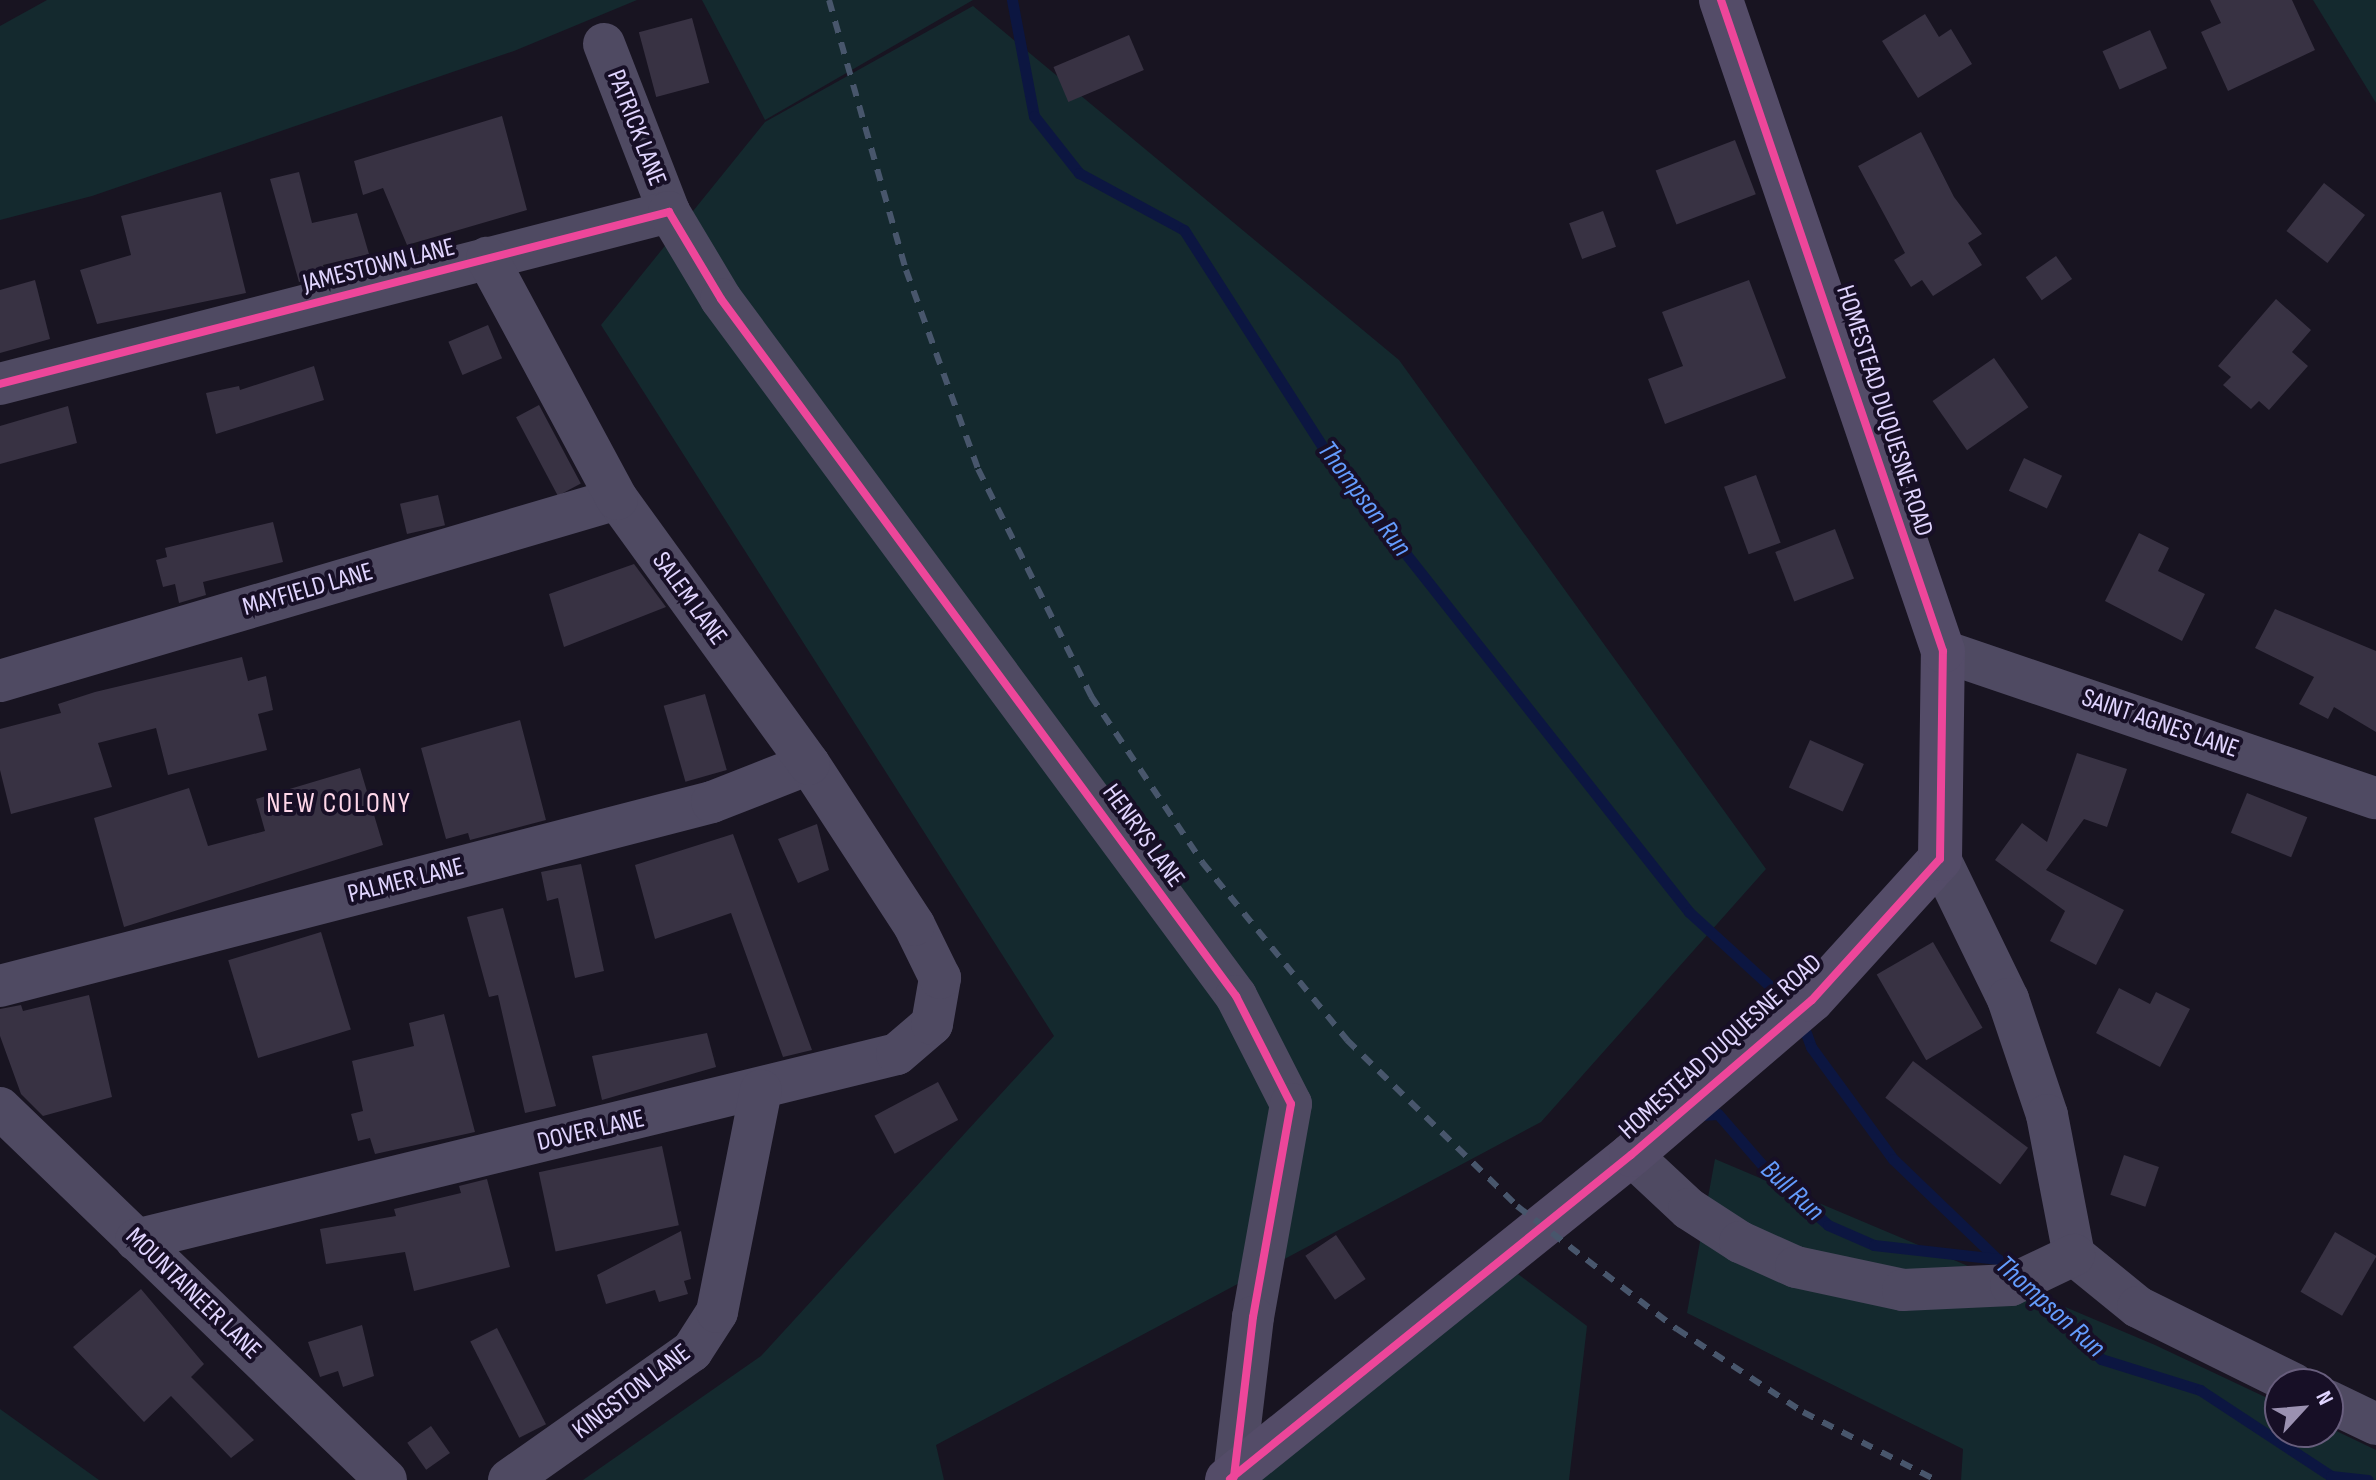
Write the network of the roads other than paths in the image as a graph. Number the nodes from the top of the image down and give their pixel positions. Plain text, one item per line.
1 (1721, 0) edge
2 (604, 44) dead end
3 (669, 212) junction
4 (487, 258) junction
5 (0, 384) edge
6 (617, 499) junction
7 (1943, 651) junction
8 (0, 681) edge
9 (809, 764) junction
10 (2376, 798) edge
11 (1940, 859) junction
12 (914, 925) joint
13 (0, 986) edge
14 (761, 1090) junction
15 (0, 1108) edge
16 (1631, 1155) junction
17 (136, 1240) junction
18 (2074, 1255) junction
19 (2264, 1369) edge
20 (2344, 1409) edge
21 (2376, 1424) edge
22 (1231, 1478) edge
23 (386, 1480) edge
24 (509, 1480) edge

1 - 7 street, HOMESTEAD DUQUESNE ROAD
2 - 3 street, PATRICK LANE
3 - 4 street, JAMESTOWN LANE
3 - 22 street, HENRYS LANE
4 - 5 street, JAMESTOWN LANE
4 - 6 street, SALEM LANE
6 - 8 street, MAYFIELD LANE
6 - 9 street, SALEM LANE
7 - 10 street, SAINT AGNES LANE
7 - 11 street, HOMESTEAD DUQUESNE ROAD
9 - 12 street, SALEM LANE
9 - 13 street, PALMER LANE
11 - 16 street, HOMESTEAD DUQUESNE ROAD
11 - 18 street
12 - 14 street, DOVER LANE
14 - 17 street, DOVER LANE
14 - 24 street, KINGSTON LANE
15 - 17 street, MOUNTAINEER LANE
16 - 18 street
16 - 22 street, HOMESTEAD DUQUESNE ROAD
17 - 23 street, MOUNTAINEER LANE
18 - 19 street
20 - 21 street

